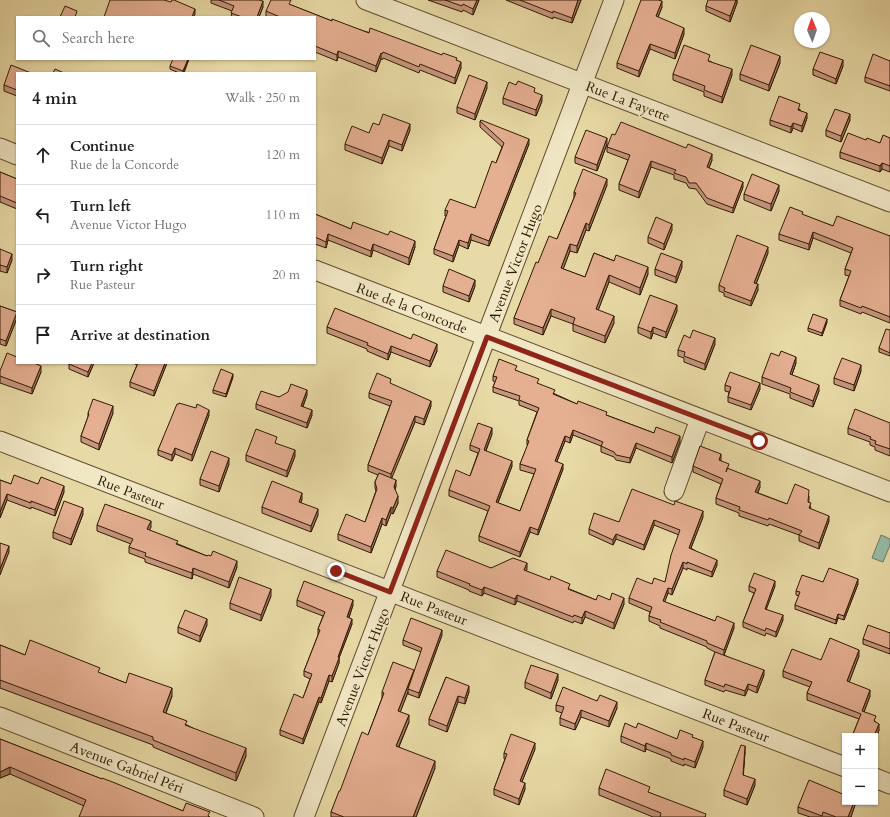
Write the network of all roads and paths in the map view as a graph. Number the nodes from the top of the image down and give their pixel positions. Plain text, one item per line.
1 (366, 0) edge
2 (614, 0) edge
3 (582, 83) junction
4 (0, 148) edge
5 (16, 155) edge
6 (890, 202) edge
7 (316, 270) edge
8 (487, 337) junction
9 (700, 419) junction
10 (0, 441) edge
11 (674, 491) dead end
12 (890, 492) edge
13 (390, 592) junction
14 (0, 717) edge
15 (842, 766) edge
16 (878, 779) edge
17 (890, 784) edge
18 (234, 813) edge
19 (254, 817) edge
20 (304, 817) edge

1 - 3 street, Rue La Fayette
2 - 3 street, Avenue Victor Hugo
3 - 6 street, Rue La Fayette
3 - 8 street, Avenue Victor Hugo
4 - 5 street
7 - 8 street, Rue de la Concorde
8 - 9 street, Rue de la Concorde
8 - 13 street, Avenue Victor Hugo
9 - 11 street
9 - 12 street, Rue de la Concorde
10 - 13 street, Rue Pasteur
13 - 15 street, Rue Pasteur
13 - 20 street, Avenue Victor Hugo
14 - 18 street, Avenue Gabriel Péri
16 - 17 street
18 - 19 street, Avenue Gabriel Péri

